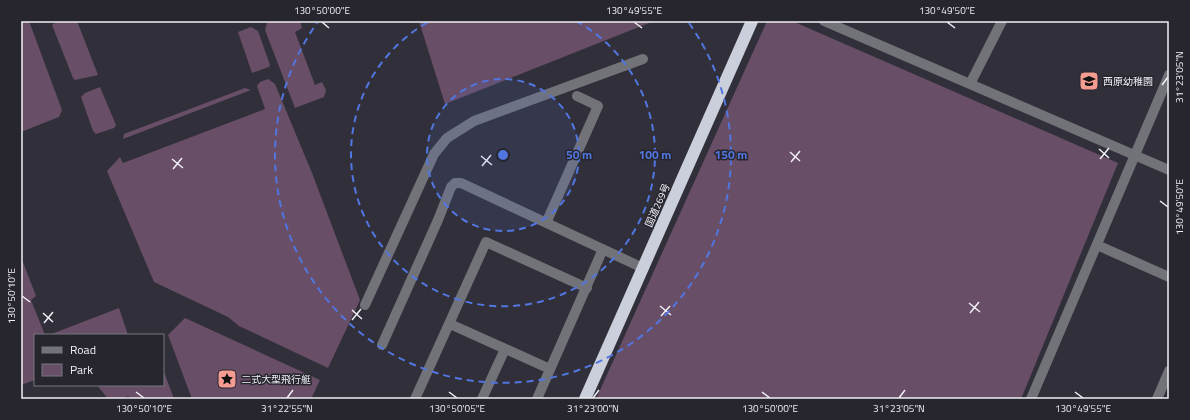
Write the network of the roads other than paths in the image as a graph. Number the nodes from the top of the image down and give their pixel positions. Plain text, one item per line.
1 (752, 21) edge
2 (824, 21) edge
3 (1002, 21) edge
4 (643, 59) dead end
5 (1169, 75) edge
6 (970, 84) junction
7 (1165, 94) edge
8 (577, 96) dead end
9 (1135, 154) junction
10 (1169, 170) edge
11 (547, 221) junction
12 (1097, 245) junction
13 (603, 249) junction
14 (643, 268) junction
15 (1169, 277) edge
16 (587, 288) junction
17 (365, 304) dead end
18 (450, 324) junction
19 (382, 345) dead end
20 (505, 349) junction
21 (550, 369) junction
22 (1169, 371) edge
23 (415, 399) edge
24 (482, 399) edge
25 (537, 399) edge
26 (586, 399) edge
27 (1031, 399) edge
28 (1157, 399) edge

1 - 14 highway, 国道269号
2 - 6 street
3 - 6 street
4 - 17 street
5 - 7 street
6 - 9 street
7 - 9 street
8 - 11 street
9 - 10 street
9 - 12 street
11 - 13 street
11 - 19 street
12 - 15 street
12 - 27 street
13 - 14 street
13 - 16 street
14 - 26 highway, 国道269号
16 - 18 street
16 - 21 street
18 - 20 street
18 - 23 street
20 - 21 street
20 - 24 street
21 - 25 street
22 - 28 street

